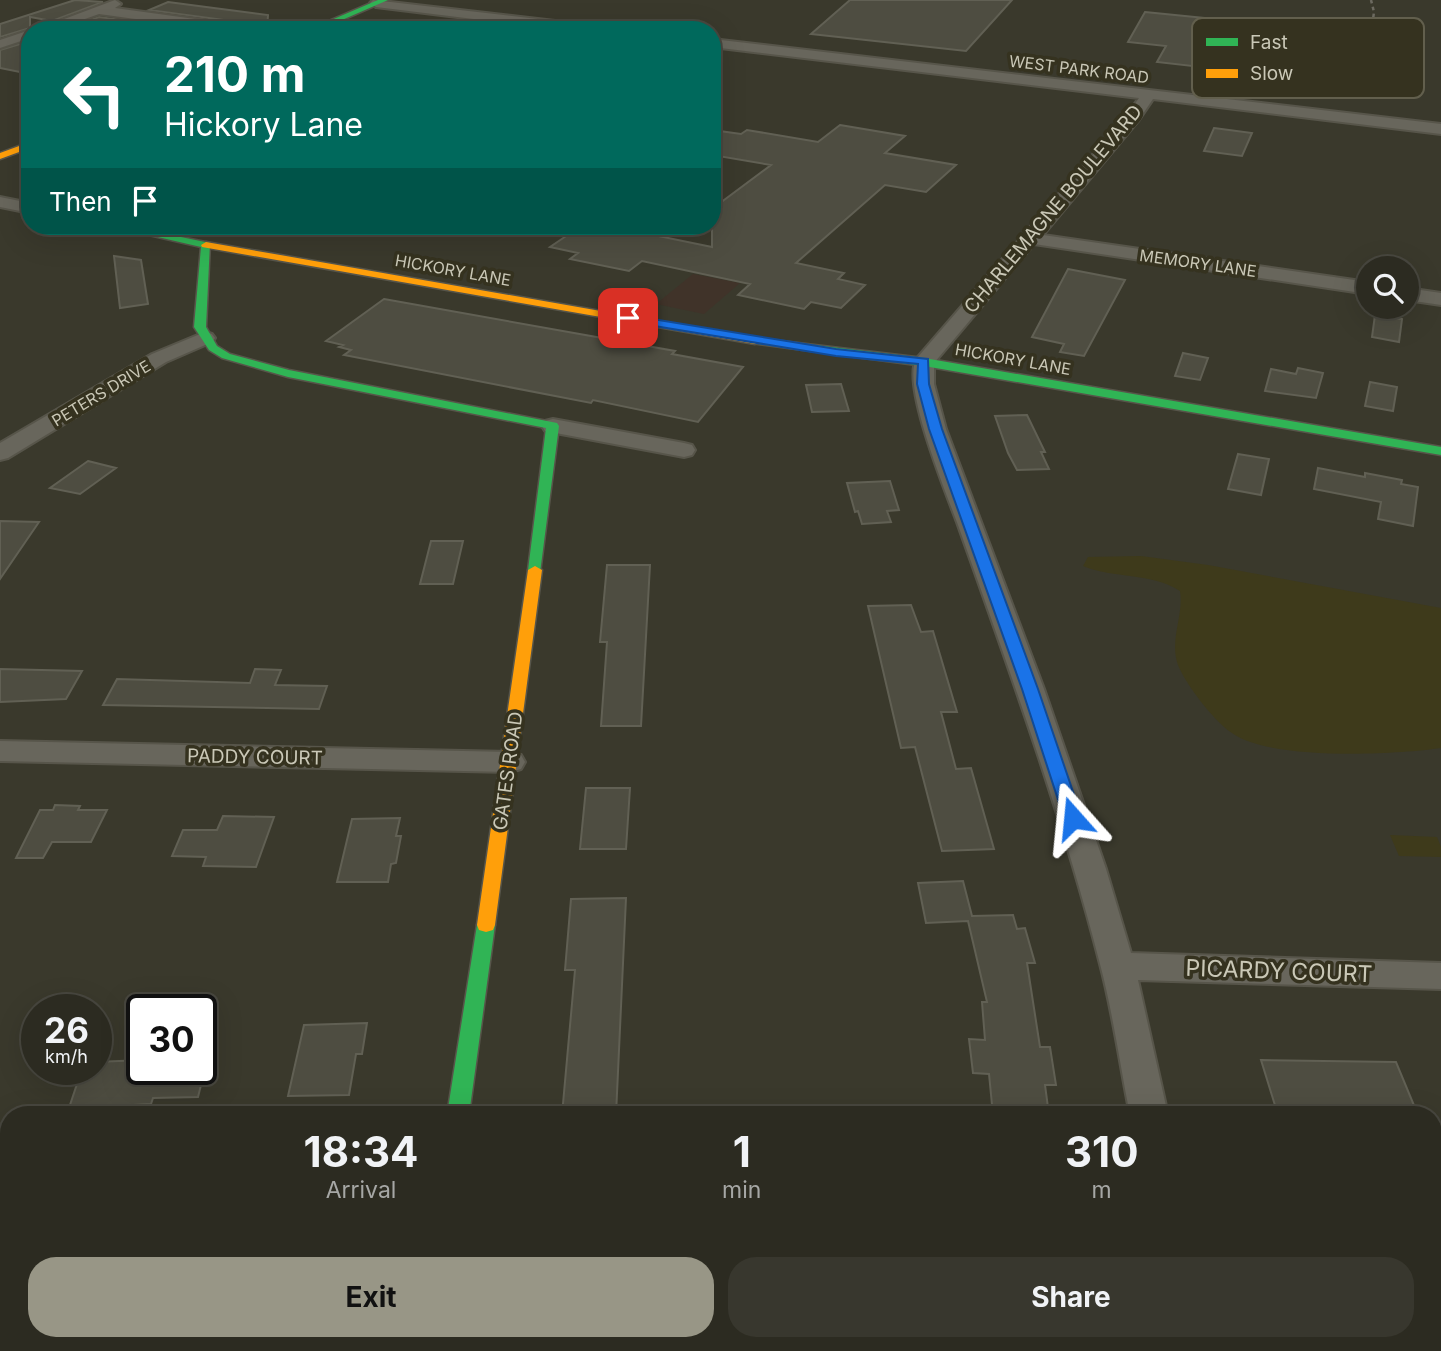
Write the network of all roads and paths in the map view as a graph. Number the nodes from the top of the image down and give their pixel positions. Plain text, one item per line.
1 (128, 0) edge
2 (380, 2) edge
3 (99, 10) junction
4 (67, 21) edge
5 (180, 21) edge
6 (334, 21) edge
7 (528, 21) edge
8 (21, 37) edge
9 (0, 44) edge
10 (721, 44) edge
11 (1148, 95) junction
12 (1441, 129) edge
13 (21, 148) edge
14 (0, 156) edge
15 (0, 201) edge
16 (21, 206) edge
17 (158, 235) edge
18 (1028, 238) junction
19 (206, 245) junction
20 (1356, 286) edge
21 (1419, 295) edge
22 (1441, 299) edge
23 (205, 338) junction
24 (924, 362) junction
25 (553, 426) junction
26 (684, 450) dead end
27 (1441, 451) edge
28 (0, 453) edge
29 (0, 751) edge
30 (510, 762) junction
31 (1118, 966) junction
32 (1441, 976) edge
33 (459, 1106) edge
34 (1147, 1106) edge

1 - 3 street
2 - 6 street
2 - 7 street
3 - 4 street
3 - 5 street
8 - 9 street
10 - 11 street, WEST PARK ROAD
11 - 12 street, WEST PARK ROAD
11 - 18 street, CHARLEMAGNE BOULEVARD
13 - 14 street
15 - 16 street
17 - 19 street
18 - 20 street, MEMORY LANE
18 - 24 street, CHARLEMAGNE BOULEVARD
19 - 23 street
19 - 24 street, HICKORY LANE
21 - 22 street
23 - 25 street
23 - 28 street, PETERS DRIVE
24 - 27 street, HICKORY LANE
24 - 31 street
25 - 26 street
25 - 30 street, GATES ROAD
29 - 30 street, PADDY COURT
30 - 33 street, GATES ROAD
31 - 32 street, PICARDY COURT
31 - 34 street

